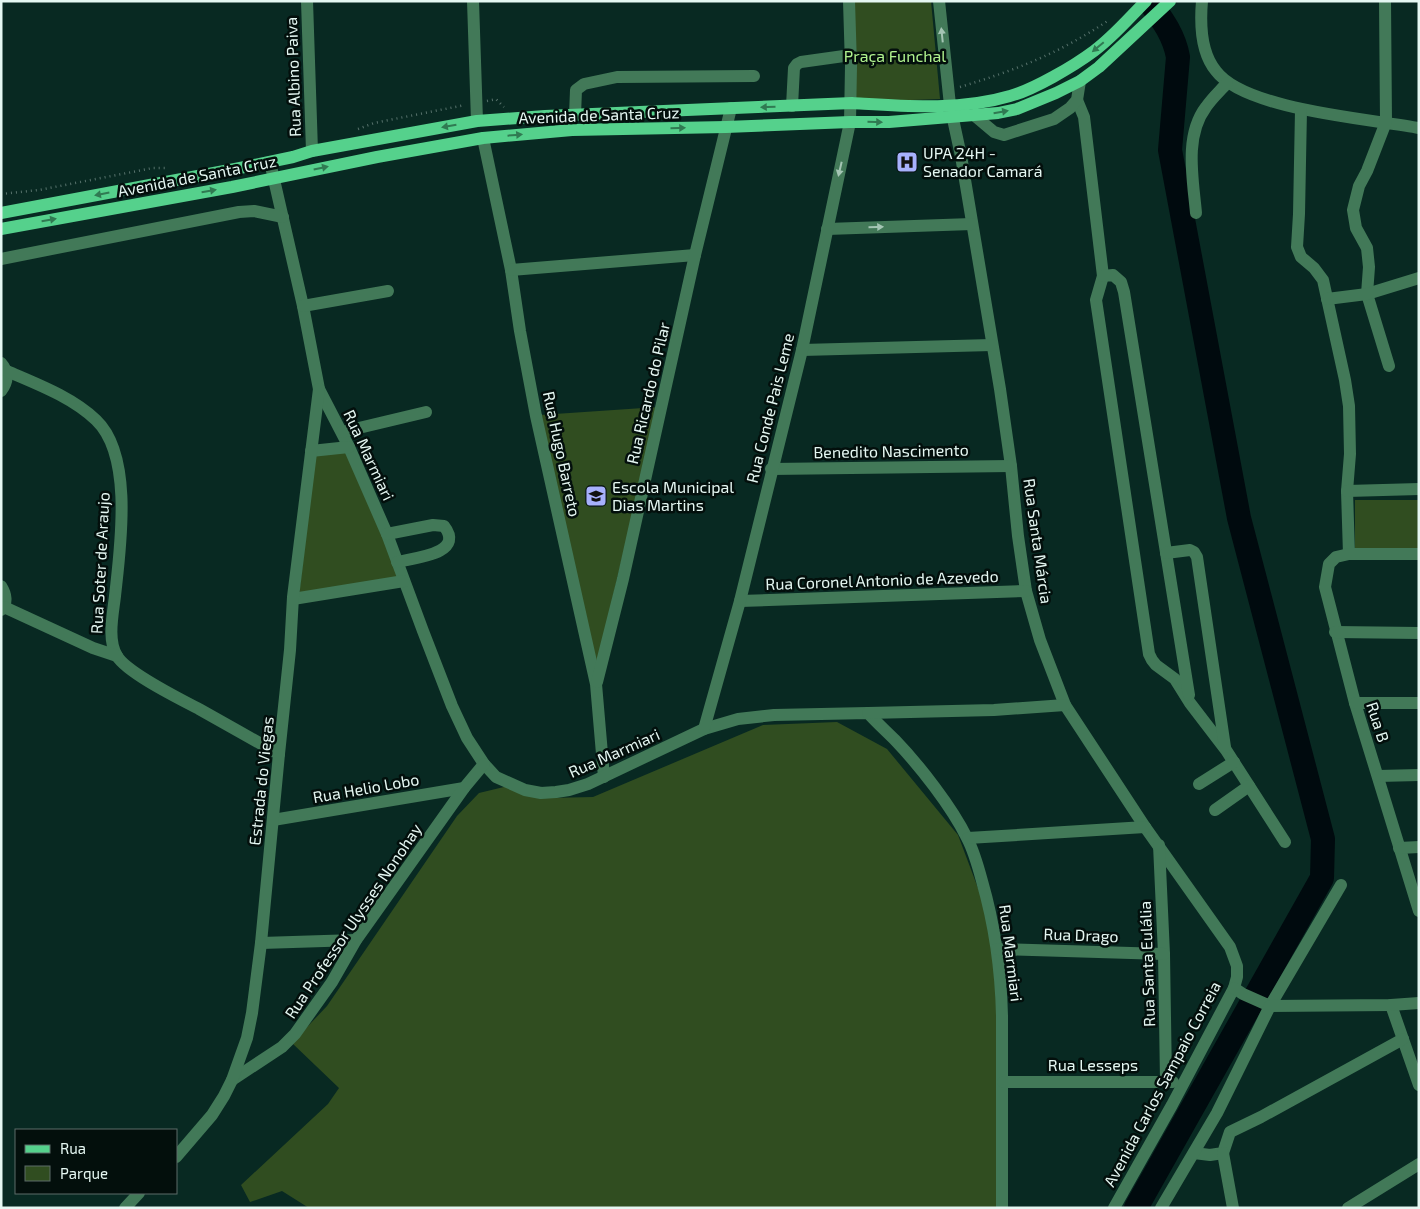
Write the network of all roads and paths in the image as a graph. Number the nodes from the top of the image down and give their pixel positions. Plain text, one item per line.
1 (307, 1) edge
2 (473, 1) edge
3 (849, 1) edge
4 (939, 1) edge
5 (1146, 1) edge
6 (1170, 1) edge
7 (1202, 1) edge
8 (1385, 1) edge
9 (851, 55) junction
10 (754, 76) dead end
11 (1080, 81) junction
12 (1227, 83) junction
13 (1077, 100) junction
14 (852, 103) junction
15 (792, 106) junction
16 (730, 108) junction
17 (1301, 110) junction
18 (951, 111) junction
19 (575, 115) junction
20 (975, 116) junction
21 (477, 121) junction
22 (850, 122) junction
23 (1386, 122) junction
24 (726, 127) junction
25 (1419, 128) edge
26 (483, 138) junction
27 (312, 151) junction
28 (270, 162) junction
29 (273, 178) junction
30 (1, 213) edge
31 (1196, 213) dead end
32 (283, 217) junction
33 (972, 224) junction
34 (1, 229) edge
35 (827, 229) junction
36 (695, 255) junction
37 (1, 259) edge
38 (511, 270) junction
39 (1102, 276) junction
40 (1419, 278) edge
41 (388, 290) dead end
42 (1367, 294) junction
43 (1326, 299) junction
44 (303, 306) junction
45 (992, 345) junction
46 (802, 350) junction
47 (1389, 366) dead end
48 (4, 367) edge
49 (320, 389) junction
50 (1, 391) edge
51 (426, 412) dead end
52 (342, 432) junction
53 (349, 447) junction
54 (311, 450) junction
55 (1011, 466) junction
56 (771, 469) junction
57 (1419, 489) edge
58 (1347, 490) junction
59 (387, 534) junction
60 (1166, 553) junction
61 (1349, 554) junction
62 (1419, 554) edge
63 (397, 562) junction
64 (404, 581) junction
65 (1, 586) edge
66 (1026, 591) junction
67 (293, 599) junction
68 (740, 601) junction
69 (2, 609) edge
70 (1335, 632) junction
71 (1419, 633) edge
72 (117, 656) junction
73 (596, 684) junction
74 (1190, 703) junction
75 (1355, 703) junction
76 (1419, 703) edge
77 (1065, 704) junction
78 (868, 713) junction
79 (704, 729) junction
80 (1226, 750) junction
81 (279, 754) junction
82 (1234, 762) junction
83 (484, 764) junction
84 (1419, 775) edge
85 (1378, 776) junction
86 (604, 777) junction
87 (1198, 784) dead end
88 (1249, 786) junction
89 (464, 788) junction
90 (1215, 810) dead end
91 (273, 820) junction
92 (1145, 827) junction
93 (968, 838) junction
94 (1285, 842) dead end
95 (1159, 846) junction
96 (1399, 848) junction
97 (1419, 848) edge
98 (1341, 886) dead end
99 (1419, 911) edge
100 (356, 940) junction
101 (261, 943) junction
102 (1230, 947) joint
103 (997, 949) junction
104 (1164, 954) junction
105 (1238, 991) junction
106 (1419, 1002) edge
107 (1267, 1005) junction
108 (1391, 1005) junction
109 (1403, 1039) junction
110 (232, 1080) junction
111 (1166, 1081) junction
112 (1003, 1082) junction
113 (1184, 1082) junction
114 (1419, 1085) edge
115 (1217, 1113) junction
116 (1230, 1132) junction
117 (1194, 1152) junction
118 (1223, 1152) junction
119 (178, 1155) edge
120 (1419, 1164) edge
121 (139, 1194) edge
122 (125, 1208) edge
123 (1002, 1208) edge
124 (1114, 1208) edge
125 (1161, 1208) edge
126 (1233, 1208) edge
127 (1348, 1208) edge

1 - 27 street, Rua Albino Paiva
2 - 21 street
3 - 9 street
18 -> 4 street
5 -> 18 main road, Avenida de Santa Cruz
6 - 11 main road, Avenida de Santa Cruz
7 - 12 street
8 - 23 street
9 - 14 street
9 - 15 street
10 - 19 street
11 - 13 street
20 -> 11 main road, Avenida de Santa Cruz
12 - 17 street
12 - 31 street
13 - 20 street
13 - 39 street
14 - 15 main road, Avenida de Santa Cruz
14 - 18 main road, Avenida de Santa Cruz
14 - 22 street
15 -> 16 main road, Avenida de Santa Cruz
16 - 19 main road, Avenida de Santa Cruz
16 - 24 street, Rua Ricardo do Pilar
17 - 23 street
17 - 43 street
18 - 20 main road, Avenida de Santa Cruz
22 -> 18 main road, Avenida de Santa Cruz
18 - 33 street, Rua Santa Márcia
19 - 21 main road, Avenida de Santa Cruz
21 -> 27 main road, Avenida de Santa Cruz
22 - 24 main road, Avenida de Santa Cruz
22 -> 35 street, Rua Conde Pais Leme
23 - 25 street
23 - 42 street
26 -> 24 main road, Avenida de Santa Cruz
24 - 36 street, Rua Ricardo do Pilar
29 -> 26 main road, Avenida de Santa Cruz
26 - 38 street, Rua Hugo Barreto
27 - 28 main road, Avenida de Santa Cruz
28 - 29 street, Rua Marmiari
28 -> 30 main road, Avenida de Santa Cruz
29 - 32 street, Rua Marmiari
34 -> 29 main road, Avenida de Santa Cruz
32 - 37 street
32 - 44 street, Rua Marmiari
35 -> 33 street
33 - 45 street, Rua Santa Márcia
35 - 46 street, Rua Conde Pais Leme
36 - 38 street
36 - 73 street, Rua Ricardo do Pilar
38 - 73 street, Rua Hugo Barreto
39 - 60 street
39 - 74 street
40 - 42 street
41 - 44 street
42 - 43 street
42 - 47 street
43 - 58 street
44 - 49 street, Rua Marmiari
45 - 46 street
45 - 55 street, Rua Santa Márcia
46 - 56 street, Rua Conde Pais Leme
48 - 50 street
48 - 72 street, Rua Soter de Araujo
49 - 52 street, Rua Marmiari
49 - 54 street, Estrada do Viegas
51 - 52 street
52 - 53 street, Rua Marmiari
53 - 54 street
53 - 59 street, Rua Marmiari
54 - 67 street, Estrada do Viegas
55 - 56 street, Benedito Nascimento
55 - 66 street, Rua Santa Márcia
56 - 68 street, Rua Conde Pais Leme
57 - 58 street
58 - 61 street
59 - 63 street, Rua Marmiari
59 - 63 street
60 - 74 street
60 - 80 street
61 - 62 street
61 - 70 street, Rua B
63 - 64 street, Rua Marmiari
64 - 67 street
64 - 83 street, Rua Marmiari
65 - 69 street
66 - 68 street, Rua Coronel Antonio de Azevedo
66 - 77 street, Rua Santa Márcia
67 - 81 street, Estrada do Viegas
68 - 79 street, Rua Conde Pais Leme
69 - 72 street
70 - 71 street
70 - 75 street, Rua B
72 - 81 street, Rua Soter de Araujo
73 - 86 street, Rua Hugo Barreto
74 - 80 street
75 - 76 street
75 - 85 street, Rua B
77 - 78 street
77 - 92 street, Rua Santa Márcia
78 - 79 street, Rua Marmiari
78 - 93 street, Rua Marmiari
79 - 86 street, Rua Marmiari
80 - 82 street
81 - 91 street, Estrada do Viegas
82 - 87 street
82 - 88 street
83 - 86 street, Rua Marmiari
83 - 89 street, Rua Professor Ulysses Nonohay
84 - 85 street
85 - 96 street, Rua B
88 - 90 street
88 - 94 street
89 - 91 street, Rua Helio Lobo
89 - 100 street, Rua Professor Ulysses Nonohay
91 - 101 street, Estrada do Viegas
92 - 93 street
92 - 95 street, Rua Santa Márcia
93 - 103 street, Rua Marmiari
95 - 102 street, Rua Santa Márcia
95 - 104 street, Rua Santa Eulália
96 - 97 street
96 - 99 street, Rua B
98 - 107 street
100 - 101 street
100 - 110 street, Rua Professor Ulysses Nonohay
101 - 110 street, Estrada do Viegas
102 - 105 street, Avenida Carlos Sampaio Correia
103 - 104 street, Rua Drago
103 - 112 street, Rua Marmiari
104 - 111 street, Rua Santa Eulália
105 - 107 street
105 - 113 street, Avenida Carlos Sampaio Correia
106 - 108 street
107 - 108 street
107 - 115 street
108 - 109 street
109 - 114 street
109 - 116 street
110 - 119 street, Estrada do Viegas
111 - 112 street, Rua Lesseps
111 - 113 street, Rua Lesseps
112 - 123 street, Rua Marmiari
113 - 124 street, Avenida Carlos Sampaio Correia
115 - 116 street
115 - 117 street
116 - 118 street
117 - 118 street
117 - 125 street
118 - 126 street
120 - 127 street
121 - 122 street

